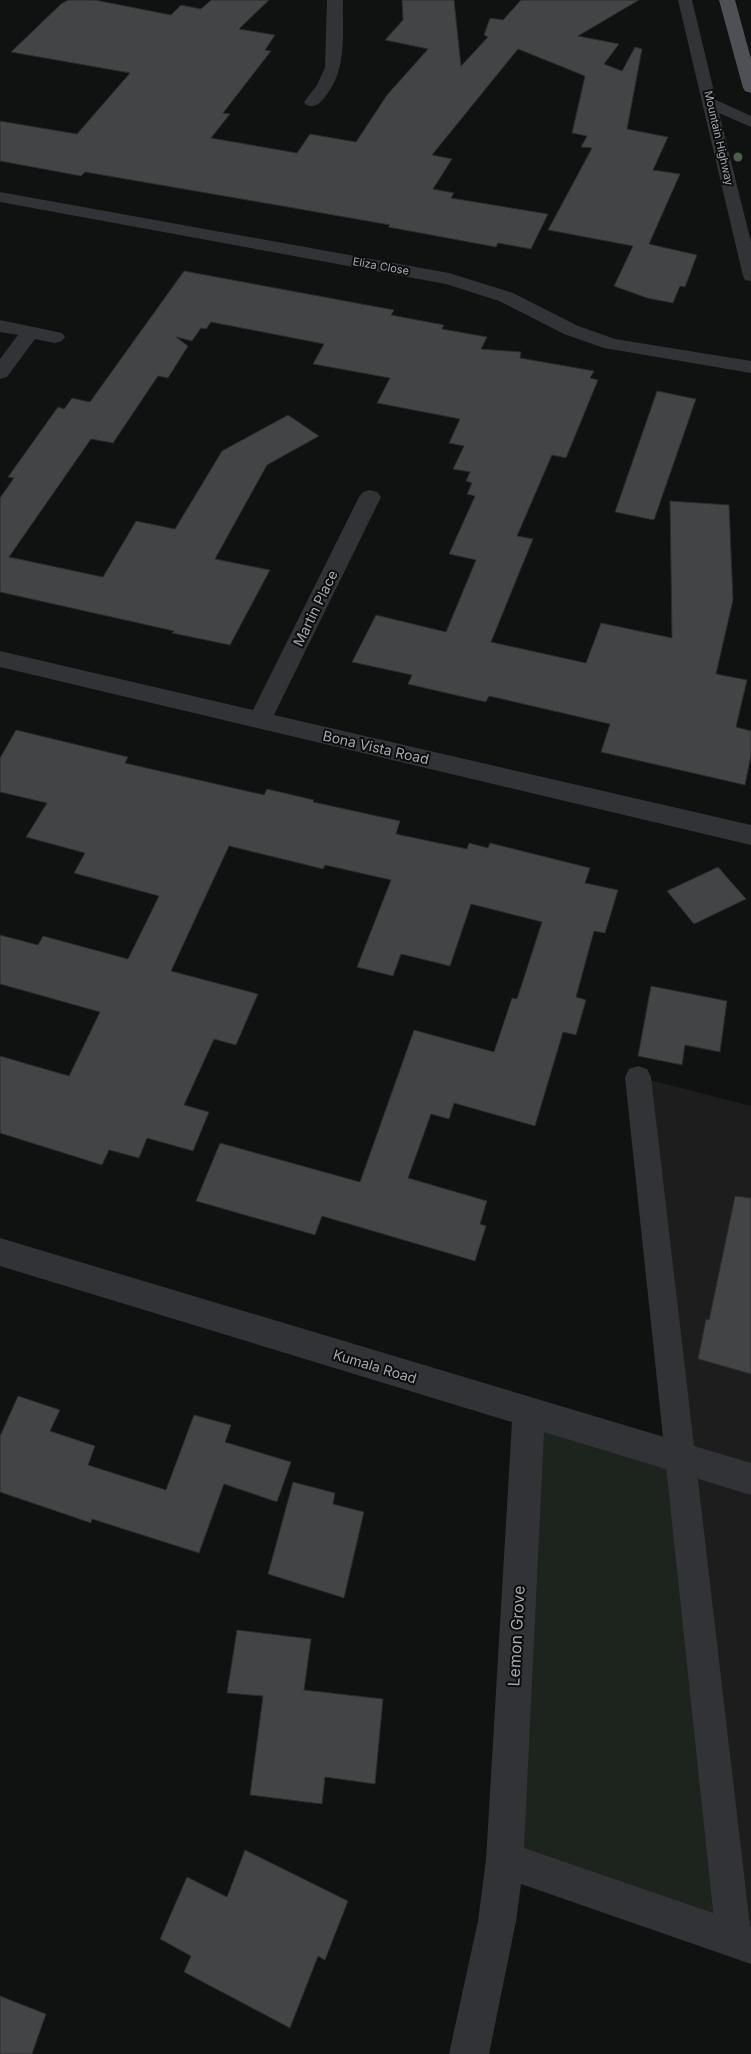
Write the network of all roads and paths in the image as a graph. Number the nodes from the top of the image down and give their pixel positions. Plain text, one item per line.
1 (335, 0) edge
2 (685, 0) edge
3 (726, 0) edge
4 (751, 88) edge
5 (312, 102) dead end
6 (711, 103) junction
7 (751, 122) edge
8 (0, 197) edge
9 (751, 276) edge
10 (0, 326) edge
11 (30, 332) junction
12 (55, 337) dead end
13 (751, 368) edge
14 (0, 373) edge
15 (370, 498) dead end
16 (0, 659) edge
17 (260, 720) junction
18 (751, 835) edge
19 (638, 1077) dead end
20 (0, 1252) edge
21 (529, 1412) junction
22 (680, 1457) junction
23 (751, 1479) edge
24 (505, 1860) junction
25 (742, 1942) edge
26 (469, 2054) edge

1 - 5 street
2 - 6 lane, Mountain Highway
3 - 4 main road
6 - 7 lane
6 - 9 lane, Mountain Highway
8 - 13 street, Eliza Close
10 - 11 street
11 - 12 street
11 - 14 street
15 - 17 street, Martin Place
16 - 17 street, Bona Vista Road
17 - 18 street, Bona Vista Road
19 - 22 lane
20 - 21 street, Kumala Road
21 - 22 street, Kumala Road
21 - 24 street, Lemon Grove
22 - 23 street, Kumala Road
22 - 25 lane
24 - 25 street
24 - 26 street, Lemon Grove

